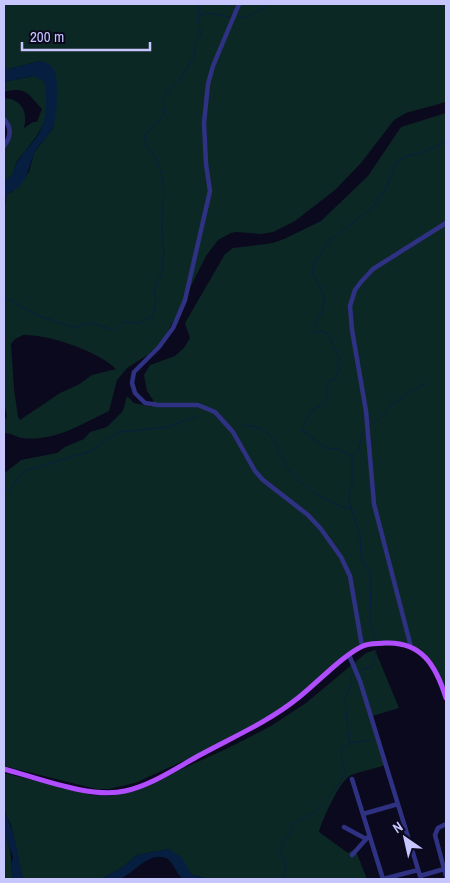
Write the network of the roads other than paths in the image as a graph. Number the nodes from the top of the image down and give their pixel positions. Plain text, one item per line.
1 (239, 4) edge
2 (4, 118) edge
3 (4, 146) edge
4 (446, 223) edge
5 (362, 646) junction
6 (411, 646) junction
7 (349, 655) junction
8 (446, 698) edge
9 (4, 769) edge
10 (352, 780) dead end
11 (398, 804) junction
12 (363, 814) junction
13 (446, 824) edge
14 (344, 827) dead end
15 (367, 837) junction
16 (352, 855) dead end
17 (444, 869) junction
18 (418, 870) junction
19 (446, 876) edge
20 (421, 878) edge
21 (383, 879) edge

1 - 5 street
2 - 3 street
4 - 6 street
5 - 6 main road
5 - 7 main road
6 - 8 main road
7 - 9 main road
7 - 11 street
10 - 12 street
11 - 12 street
11 - 18 street
12 - 15 street
13 - 17 street
14 - 15 street
15 - 16 street
15 - 21 street
17 - 19 street
17 - 20 street
18 - 20 street
18 - 21 street

